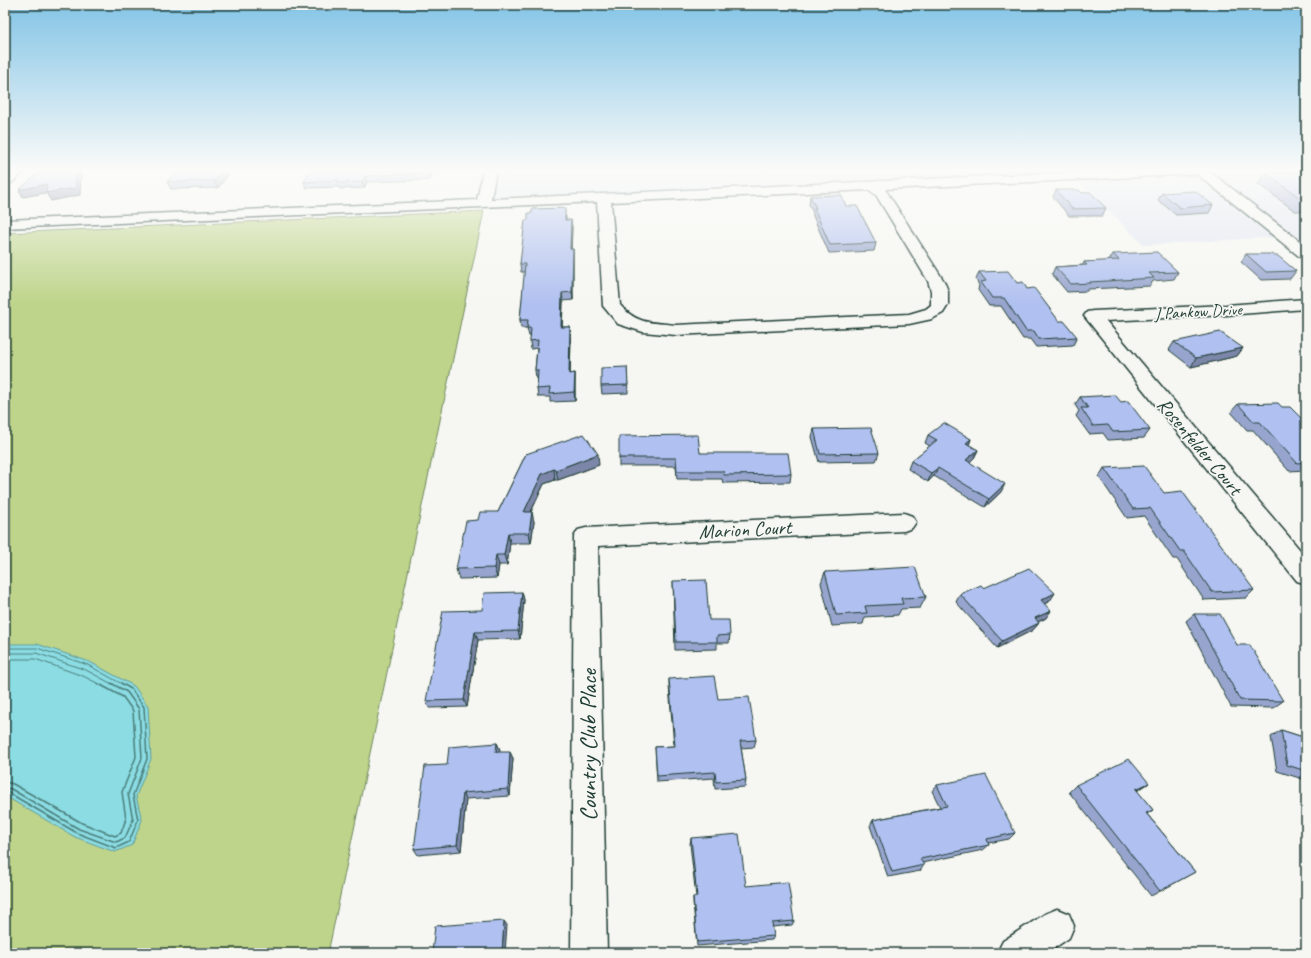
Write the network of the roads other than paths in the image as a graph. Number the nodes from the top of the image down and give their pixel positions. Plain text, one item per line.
1 (217, 215) edge
2 (605, 215) edge
3 (894, 215) edge
4 (1255, 215) edge
5 (5, 224) edge
6 (1306, 254) edge
7 (1306, 304) edge
8 (1095, 318) joint
9 (904, 522) dead end
10 (586, 537) joint
11 (1306, 574) edge
12 (1057, 926) dead end
13 (589, 953) edge
14 (1015, 953) edge

1 - 5 street
2 - 3 street
4 - 6 street
7 - 8 street, J Pankow Drive
8 - 11 street, Rosenfelder Court
9 - 10 street, Marion Court
10 - 13 street, Country Club Place
12 - 14 street

